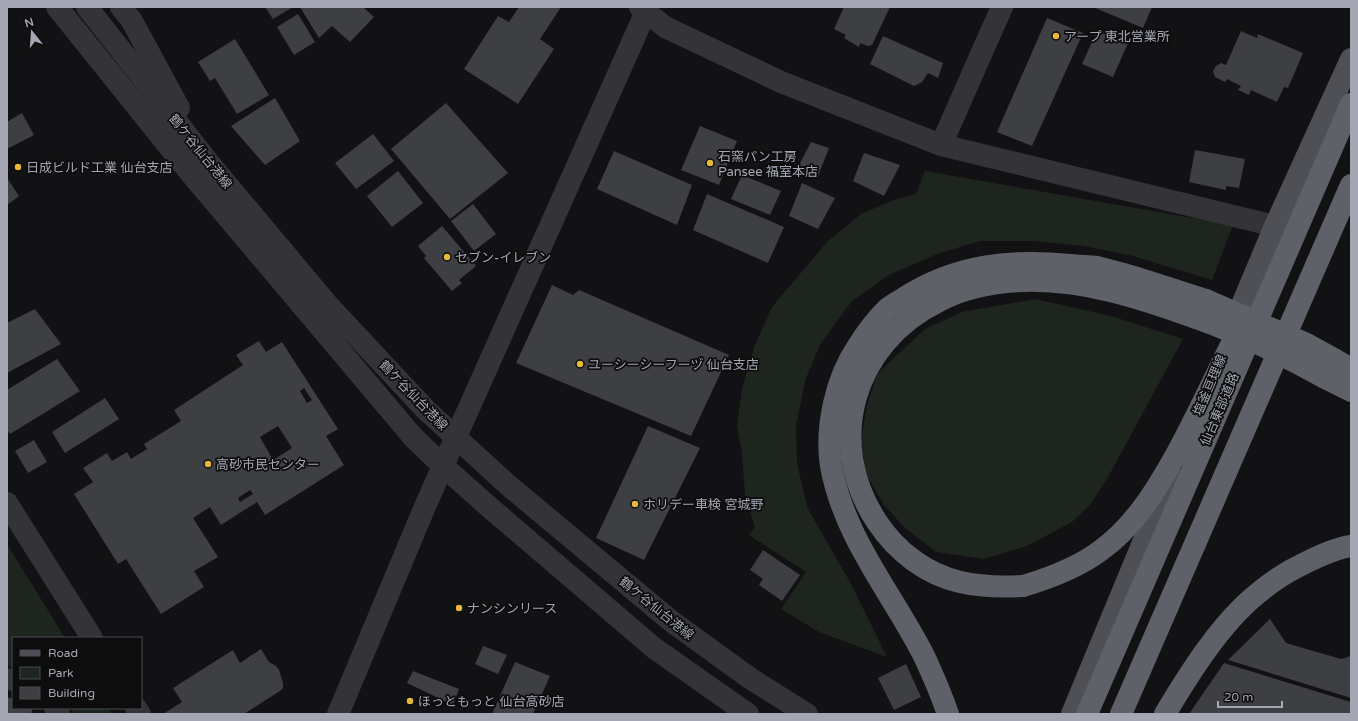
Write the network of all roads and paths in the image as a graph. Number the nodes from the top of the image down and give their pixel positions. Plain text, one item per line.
1 (57, 7) edge
2 (87, 7) edge
3 (121, 7) edge
4 (1002, 7) edge
5 (645, 9) edge
6 (1351, 59) edge
7 (1351, 97) edge
8 (1351, 104) edge
9 (941, 145) junction
10 (210, 164) junction
11 (1351, 185) edge
12 (1351, 198) edge
13 (1275, 226) junction
14 (1201, 309) junction
15 (1337, 369) edge
16 (1351, 391) edge
17 (456, 438) junction
18 (443, 466) junction
19 (7, 503) edge
20 (1351, 546) edge
21 (91, 637) edge
22 (338, 714) edge
23 (748, 714) edge
24 (807, 714) edge
25 (948, 714) edge
26 (1072, 714) edge
27 (1087, 714) edge
28 (1121, 714) edge
29 (1132, 714) edge
30 (1164, 714) edge

1 - 18 street, 鶴ケ谷仙台港線
2 - 10 street, 鶴ケ谷仙台港線
3 - 10 street
4 - 9 street
5 - 9 street
5 - 17 street
6 - 13 main road, 塩釜亘理線
7 - 14 highway, bridge
8 - 27 highway, 仙台東部道路, bridge
9 - 13 street
10 - 17 street, 鶴ケ谷仙台港線
11 - 28 highway, bridge
12 - 29 main road
13 - 26 main road, 塩釜亘理線
14 - 15 highway, bridge
14 - 25 highway
15 - 16 highway
17 - 18 street
17 - 24 street, 鶴ケ谷仙台港線
18 - 22 street
18 - 23 street, 鶴ケ谷仙台港線
19 - 21 street
20 - 30 highway

